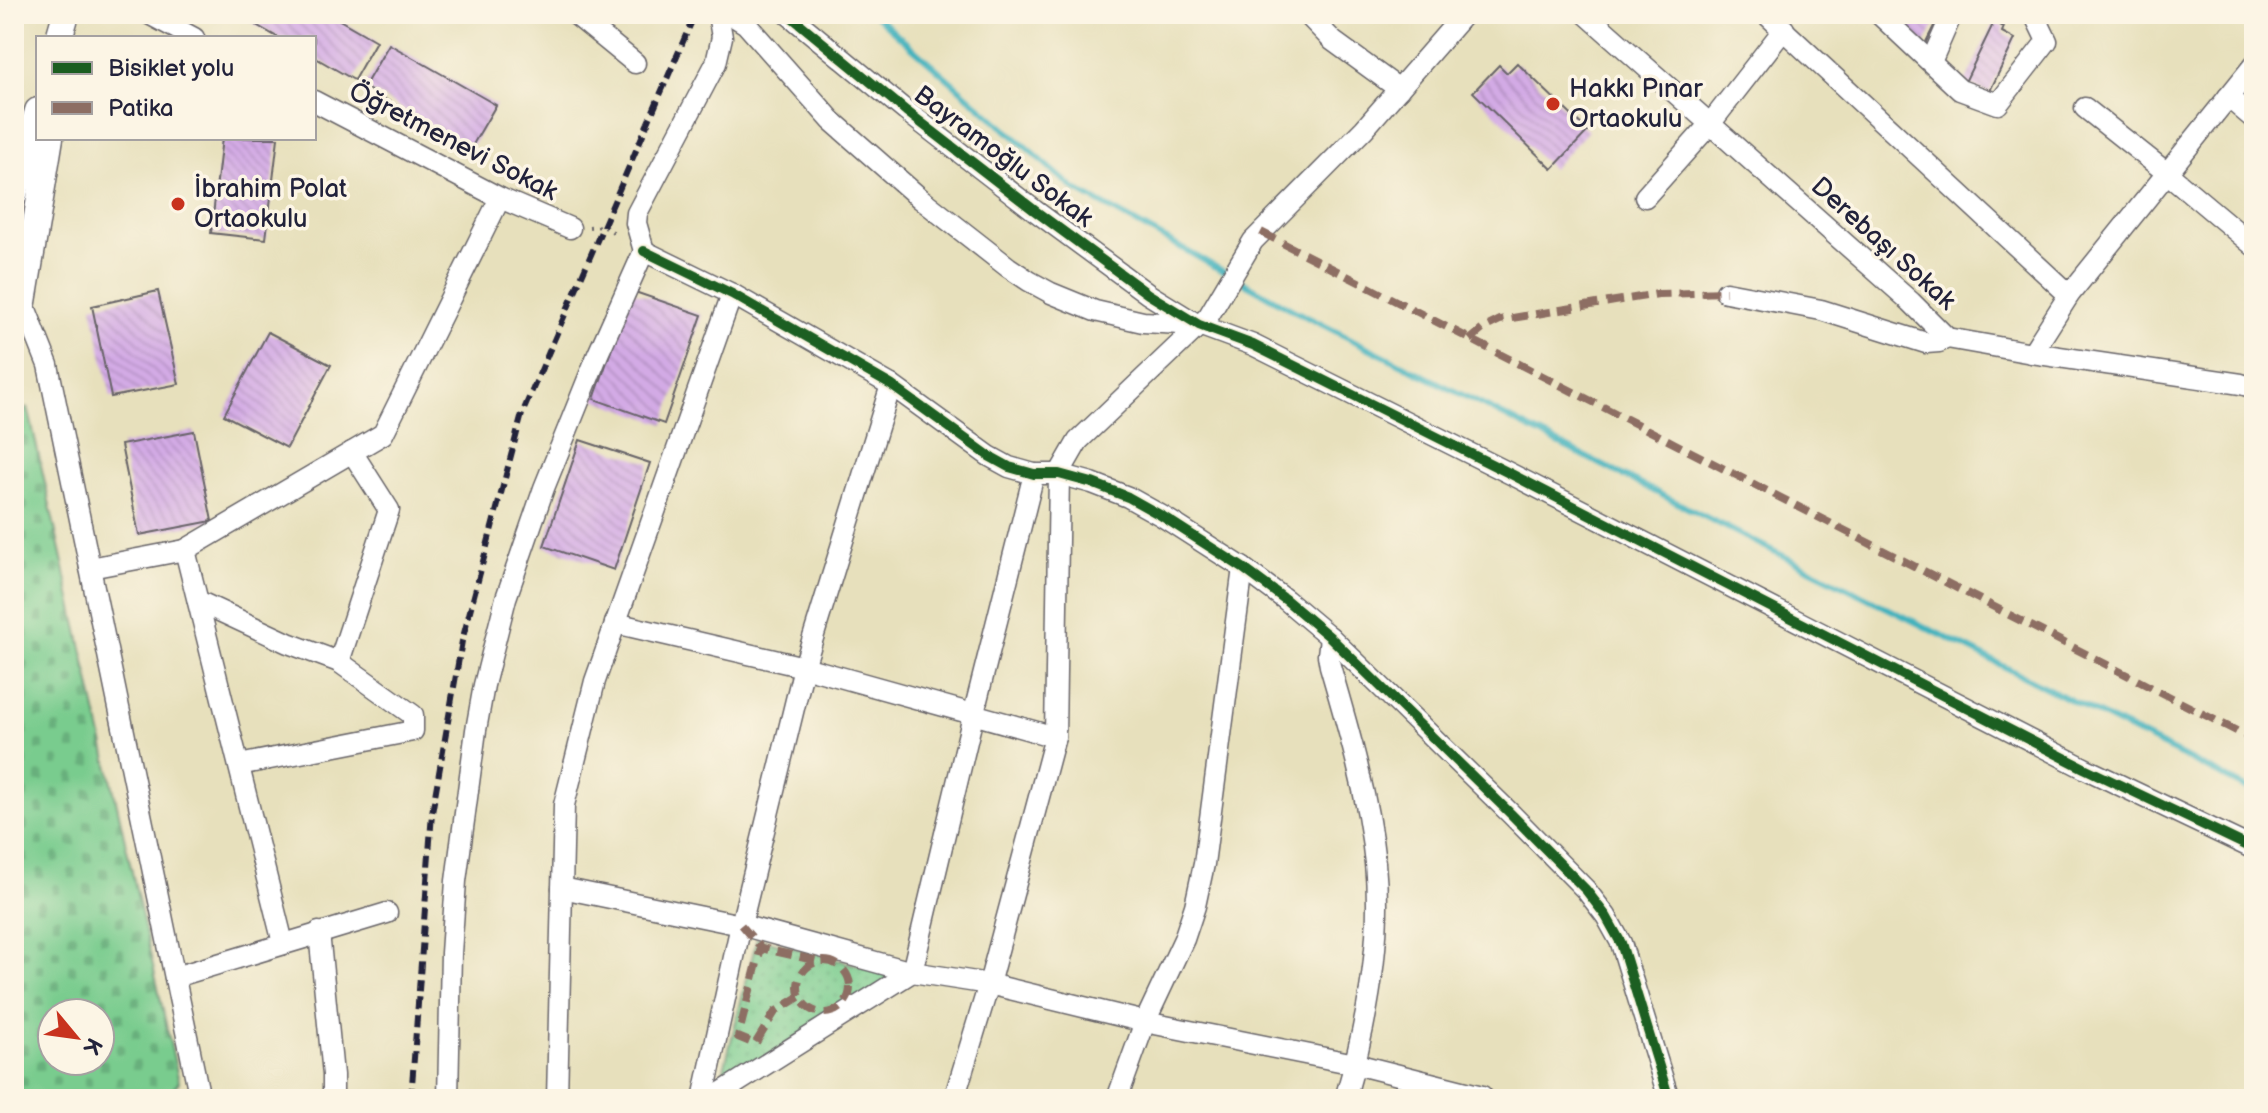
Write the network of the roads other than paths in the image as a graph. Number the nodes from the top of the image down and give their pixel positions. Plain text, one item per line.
1 (68, 14) edge
2 (575, 14) edge
3 (718, 14) edge
4 (788, 14) edge
5 (1307, 14) edge
6 (1464, 14) edge
7 (1586, 14) edge
8 (1766, 14) edge
9 (1879, 14) edge
10 (1952, 14) edge
11 (2034, 14) edge
12 (152, 15) edge
13 (1784, 29) junction
14 (60, 36) edge
15 (67, 36) edge
16 (190, 36) edge
17 (1931, 62) junction
18 (635, 63) dead end
19 (2254, 65) edge
20 (1399, 89) junction
21 (2228, 97) junction
22 (316, 102) edge
23 (2085, 108) dead end
24 (36, 118) edge
25 (2254, 119) edge
26 (1710, 124) junction
27 (50, 140) edge
28 (2167, 173) junction
29 (14, 194) edge
30 (1645, 197) dead end
31 (500, 198) junction
32 (570, 228) road end
33 (2254, 246) edge
34 (644, 251) junction
35 (1726, 292) dead end
36 (732, 294) junction
37 (2069, 295) junction
38 (17, 306) edge
39 (1204, 321) junction
40 (1947, 338) junction
41 (2032, 353) junction
42 (891, 385) junction
43 (2254, 388) edge
44 (352, 452) junction
45 (1034, 474) junction
46 (1059, 474) junction
47 (185, 550) junction
48 (90, 568) junction
49 (1243, 568) junction
50 (198, 601) junction
51 (615, 623) junction
52 (1330, 637) junction
53 (339, 662) junction
54 (804, 667) junction
55 (973, 716) junction
56 (1055, 737) junction
57 (239, 765) junction
58 (2254, 849) edge
59 (562, 888) junction
60 (387, 913) dead end
61 (741, 925) junction
62 (319, 932) junction
63 (283, 943) junction
64 (912, 972) junction
65 (175, 977) junction
66 (989, 984) junction
67 (1145, 1022) junction
68 (1355, 1064) junction
69 (200, 1099) edge
70 (333, 1099) edge
71 (448, 1099) edge
72 (557, 1099) edge
73 (703, 1099) edge
74 (711, 1099) edge
75 (954, 1099) edge
76 (1117, 1099) edge
77 (1345, 1099) edge
78 (1482, 1099) edge
79 (1669, 1099) edge

1 - 14 main road
1 - 15 main road
2 - 18 street
3 - 34 street
3 - 39 street
4 - 39 street, Bayramoğlu Sokak
5 - 20 street
6 - 20 street
7 - 26 street, Derebaşı Sokak
8 - 13 street
9 - 17 street
10 - 17 street
11 - 17 street
12 - 16 street
13 - 26 street
13 - 37 street
19 - 21 street
20 - 39 street
21 - 25 street
21 - 28 street
22 - 31 street, Öğretmenevi Sokak
23 - 28 street
24 - 29 main road
26 - 30 street
26 - 40 street, Derebaşı Sokak
27 - 38 main road
28 - 33 street
28 - 37 street
31 - 32 street, Öğretmenevi Sokak
31 - 44 street
34 - 36 street
34 - 71 street
35 - 40 street
36 - 42 street
36 - 51 street
37 - 41 street
38 - 48 street
39 - 46 street
39 - 58 street
40 - 41 street, Derebaşı Sokak
41 - 43 street, Derebaşı Sokak
42 - 45 street
42 - 54 street
44 - 47 street
44 - 53 street
45 - 46 street
45 - 55 street
46 - 49 street
46 - 56 street
47 - 48 street
47 - 50 street
48 - 65 street
49 - 52 street
49 - 67 street
50 - 53 street
50 - 57 street
51 - 54 street
51 - 59 street
52 - 68 street
52 - 79 street
53 - 57 street
54 - 55 street
54 - 61 street
55 - 56 street
55 - 64 street
56 - 66 street
57 - 63 street
59 - 61 street
59 - 72 street
60 - 62 street
61 - 64 street
61 - 73 street
62 - 63 street
62 - 70 street
63 - 65 street
64 - 66 street
64 - 74 street
65 - 69 street
66 - 67 street
66 - 75 street
67 - 68 street
67 - 76 street
68 - 77 street
68 - 78 street

